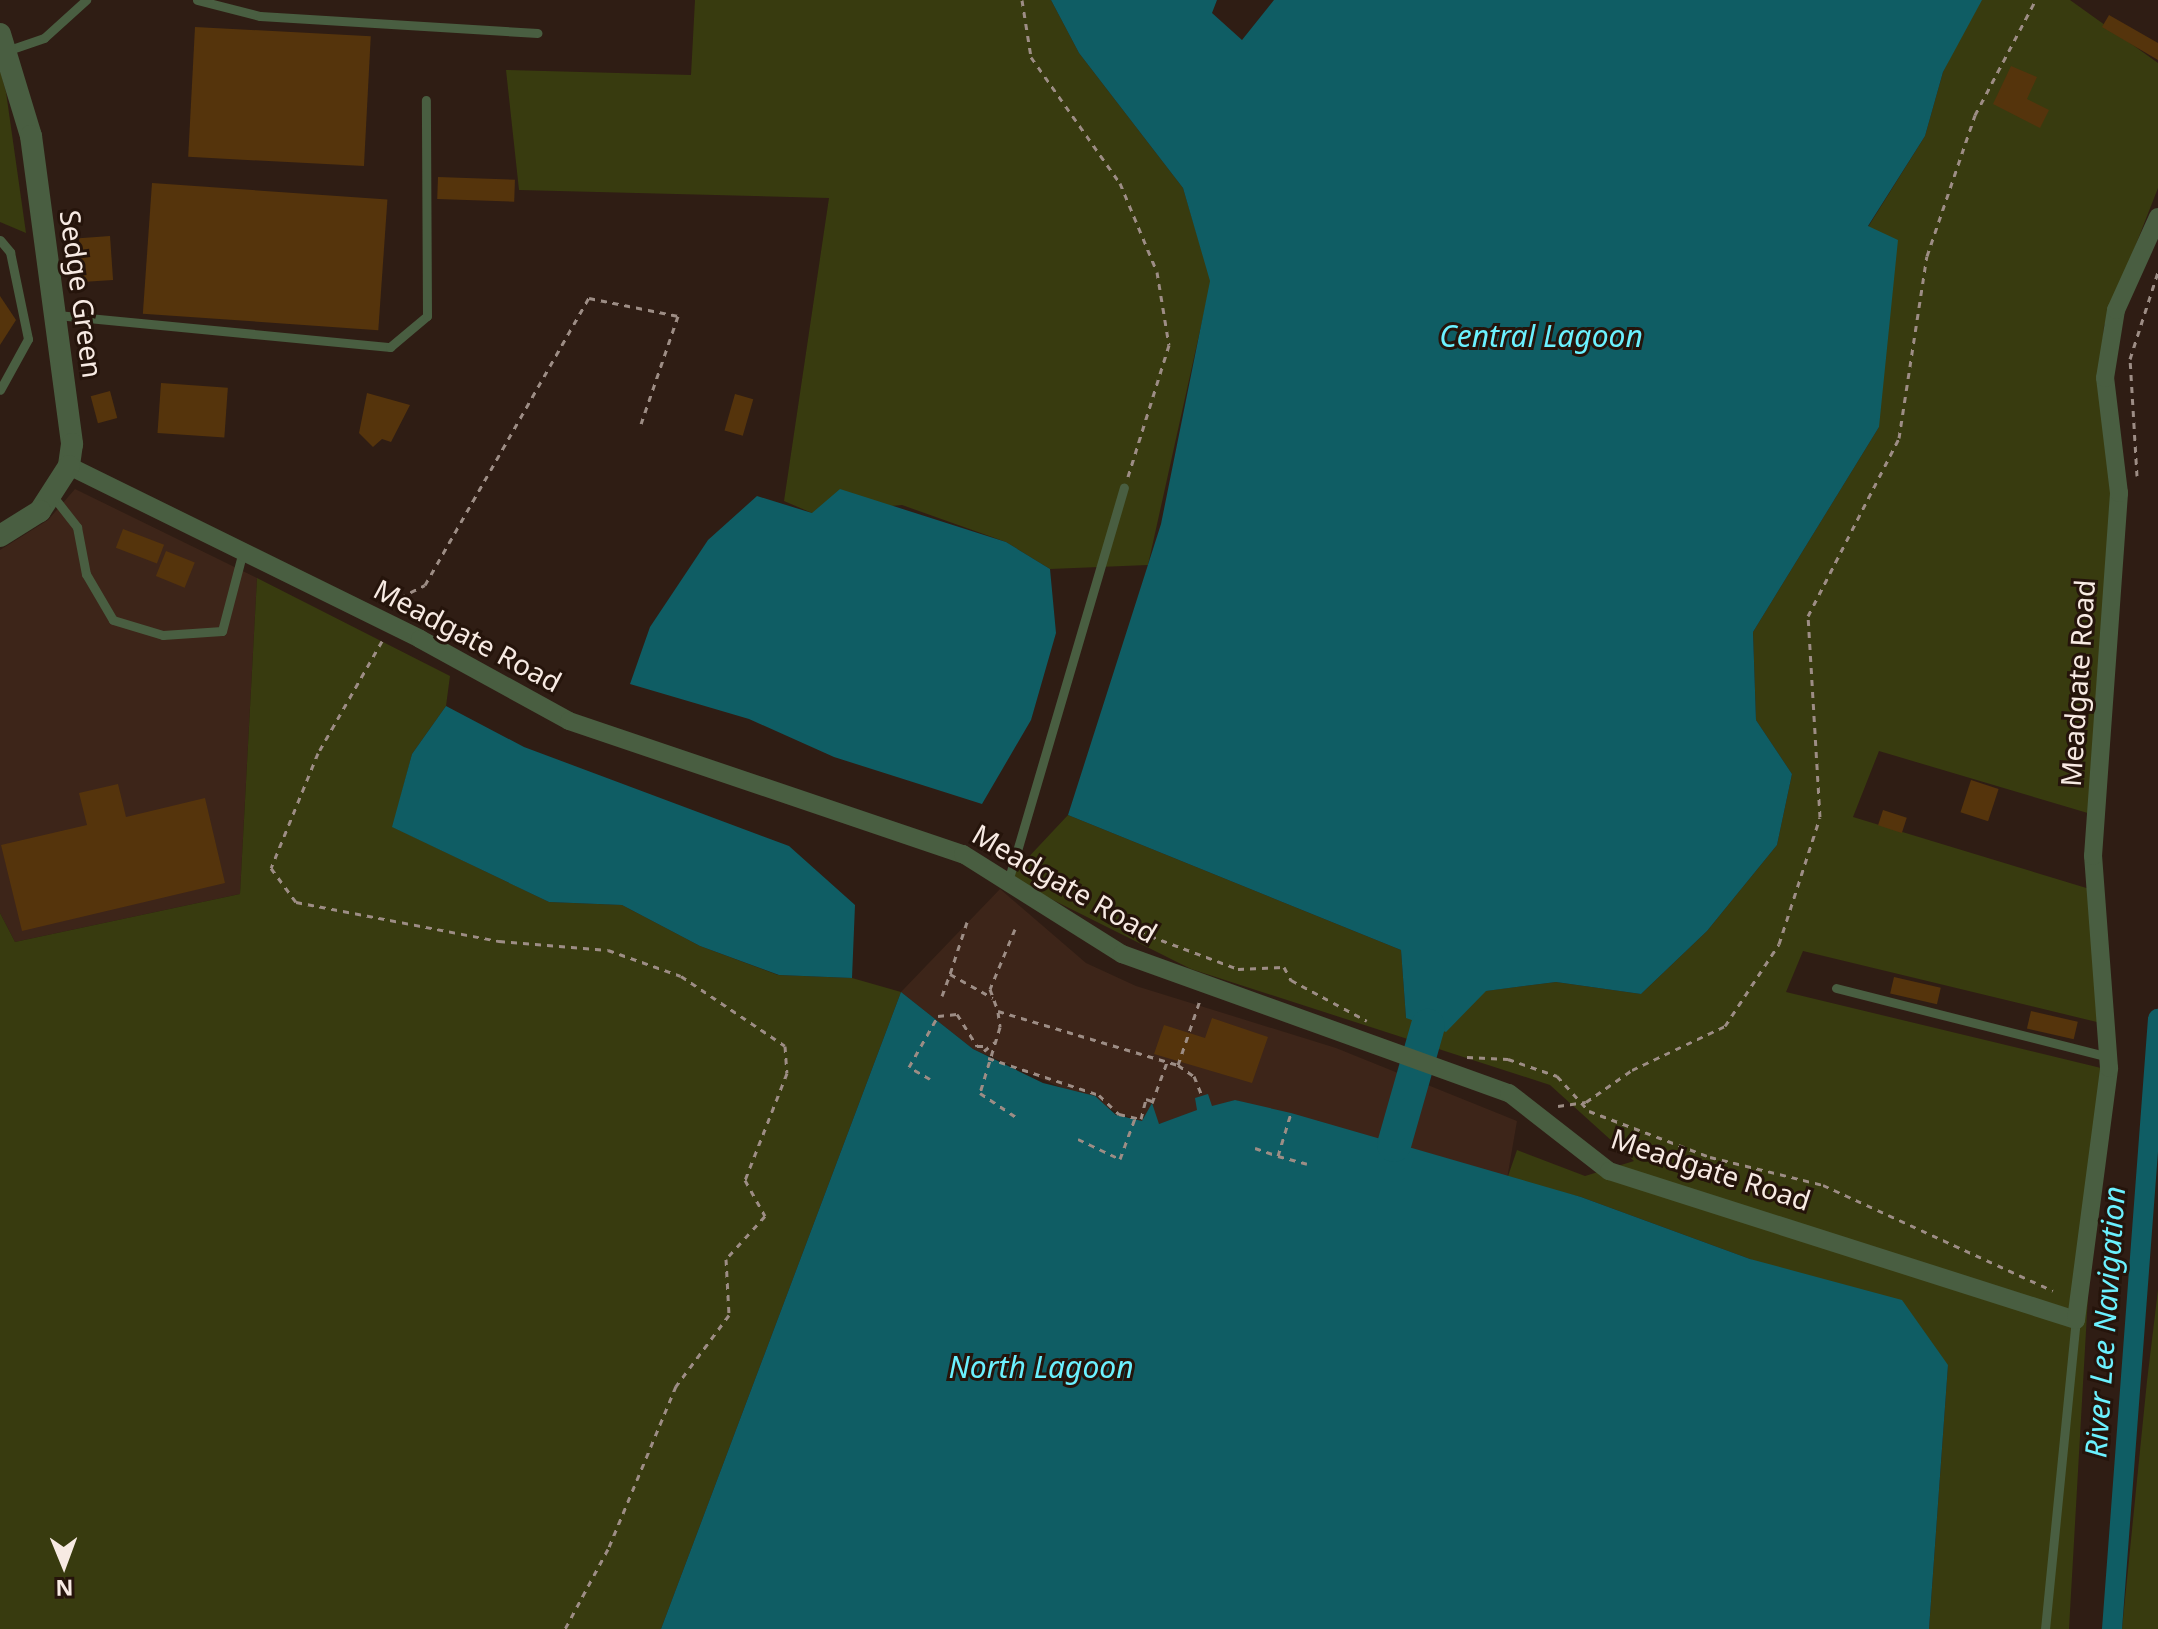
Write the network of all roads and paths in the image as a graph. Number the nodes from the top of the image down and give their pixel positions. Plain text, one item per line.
1 (86, 0) edge
2 (197, 0) edge
3 (1022, 0) edge
4 (2034, 3) dead end
5 (537, 33) dead end
6 (5, 42) edge
7 (426, 100) dead end
8 (2158, 217) edge
9 (0, 240) edge
10 (2158, 272) edge
11 (53, 314) junction
12 (0, 390) edge
13 (641, 424) dead end
14 (69, 466) junction
15 (2137, 481) dead end
16 (1124, 488) joint
17 (52, 495) junction
18 (0, 536) edge
19 (242, 555) junction
20 (372, 615) junction
21 (393, 625) junction
22 (1009, 878) junction
23 (1092, 914) dead end
24 (967, 922) dead end
25 (1015, 929) dead end
26 (950, 974) junction
27 (1205, 985) junction
28 (1836, 988) dead end
29 (942, 996) dead end
30 (993, 998) junction
31 (998, 1011) junction
32 (1375, 1026) dead end
33 (995, 1042) junction
34 (988, 1046) junction
35 (984, 1051) dead end
36 (2108, 1057) junction
37 (988, 1058) junction
38 (1167, 1062) junction
39 (1448, 1062) junction
40 (1178, 1065) junction
41 (930, 1079) dead end
42 (1202, 1096) dead end
43 (1586, 1102) junction
44 (1530, 1109) junction
45 (1291, 1113) dead end
46 (1135, 1118) junction
47 (1019, 1119) dead end
48 (1078, 1139) dead end
49 (1255, 1148) dead end
50 (1278, 1156) junction
51 (1307, 1164) dead end
52 (2076, 1320) junction
53 (565, 1629) edge
54 (2045, 1629) edge

1 - 6 lane
2 - 5 lane
3 - 16 path
4 - 43 path
6 - 11 street, Sedge Green
7 - 11 lane
8 - 36 street, Meadgate Road
9 - 12 lane
10 - 15 path
11 - 14 street, Sedge Green
13 - 20 path
14 - 17 street
14 - 19 street, Meadgate Road
16 - 22 lane
17 - 18 street
17 - 19 lane
19 - 20 street, Meadgate Road
20 - 21 street, Meadgate Road
21 - 22 street, Meadgate Road
21 - 53 path
22 - 27 street, Meadgate Road
23 - 32 path
24 - 26 path
25 - 30 path
26 - 29 path
26 - 30 path
27 - 39 street, Meadgate Road
27 - 40 path
28 - 36 lane
30 - 31 path
31 - 33 path
31 - 38 path
33 - 34 path
33 - 37 path
34 - 35 path
34 - 41 path
36 - 52 street, Meadgate Road
37 - 46 path
37 - 47 path
38 - 40 path
38 - 46 path
39 - 43 path
39 - 44 street, Meadgate Road
40 - 42 path
43 - 44 path
43 - 52 path
44 - 52 street, Meadgate Road
45 - 50 path
46 - 48 path
49 - 50 path
50 - 51 path
52 - 54 lane

